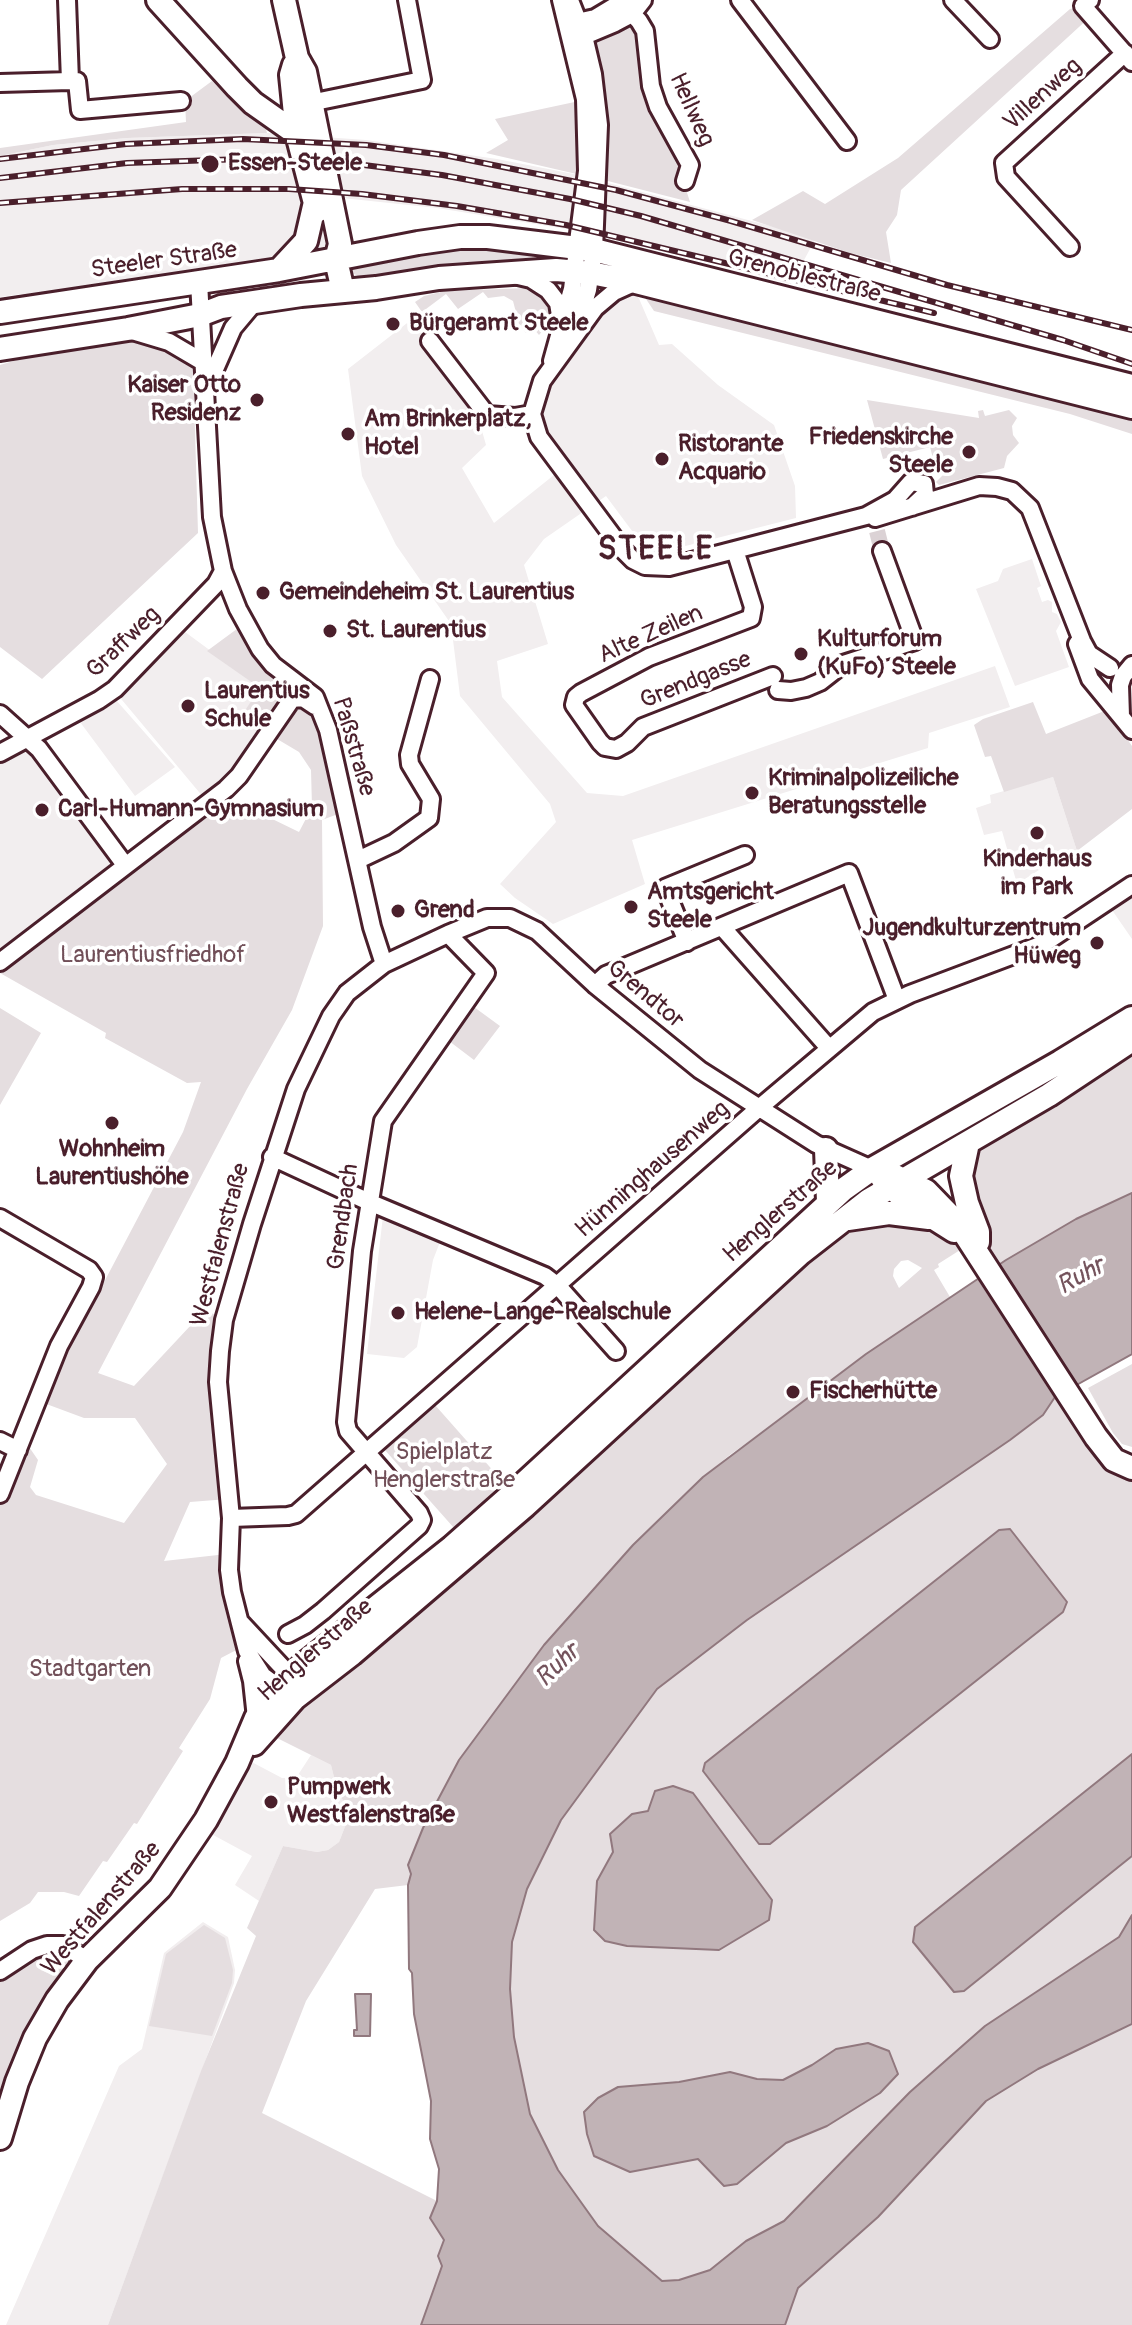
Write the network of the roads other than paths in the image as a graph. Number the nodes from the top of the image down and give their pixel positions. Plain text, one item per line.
1 (67, 0) edge
2 (158, 0) edge
3 (284, 0) edge
4 (407, 0) edge
5 (561, 0) edge
6 (569, 0) edge
7 (643, 0) edge
8 (740, 0) edge
9 (953, 0) edge
10 (1086, 3) edge
11 (626, 6) edge
12 (576, 29) junction
13 (990, 39) dead end
14 (1128, 57) edge
15 (70, 81) junction
16 (0, 83) edge
17 (181, 101) dead end
18 (302, 110) junction
19 (847, 141) dead end
20 (685, 181) dead end
21 (324, 208) junction
22 (460, 237) junction
23 (1070, 247) dead end
24 (586, 249) junction
25 (377, 250) junction
26 (336, 260) junction
27 (279, 270) junction
28 (582, 272) junction
29 (509, 273) junction
30 (439, 278) junction
31 (199, 282) junction
32 (636, 282) junction
33 (343, 291) junction
34 (254, 303) junction
35 (200, 310) junction
36 (0, 312) edge
37 (128, 329) junction
38 (568, 331) junction
39 (83, 336) junction
40 (435, 342) dead end
41 (0, 349) edge
42 (203, 362) junction
43 (204, 381) junction
44 (1132, 386) edge
45 (1132, 407) edge
46 (532, 414) junction
47 (912, 507) junction
48 (872, 522) junction
49 (735, 550) junction
50 (882, 551) tunnel mouth
51 (223, 571) junction
52 (1061, 589) junction
53 (1132, 663) edge
54 (1110, 668) junction
55 (430, 679) dead end
56 (1103, 695) junction
57 (574, 701) joint
58 (320, 710) junction
59 (0, 714) edge
60 (1121, 716) junction
61 (1132, 730) edge
62 (29, 739) junction
63 (0, 753) edge
64 (745, 855) dead end
65 (358, 860) junction
66 (125, 865) junction
67 (1132, 885) edge
68 (722, 927) junction
69 (448, 934) junction
70 (687, 942) junction
71 (0, 962) edge
72 (384, 964) junction
73 (595, 985) junction
74 (897, 1000) junction
75 (1132, 1018) edge
76 (1132, 1040) edge
77 (828, 1047) junction
78 (759, 1108) junction
79 (968, 1143) junction
80 (826, 1149) junction
81 (272, 1157) junction
82 (891, 1173) junction
83 (369, 1202) junction
84 (828, 1202) junction
85 (0, 1218) edge
86 (935, 1219) junction
87 (843, 1220) junction
88 (978, 1253) junction
89 (558, 1286) junction
90 (616, 1351) dead end
91 (0, 1441) edge
92 (18, 1450) junction
93 (365, 1451) junction
94 (1132, 1468) edge
95 (0, 1494) edge
96 (231, 1518) junction
97 (419, 1526) joint
98 (240, 1622) junction
99 (288, 1634) dead end
100 (247, 1651) junction
101 (290, 1679) junction
102 (256, 1718) junction
103 (237, 1763) junction
104 (81, 1956) junction
105 (0, 1971) edge
106 (0, 2138) edge

1 - 15 street
2 - 18 main road
3 - 18 main road
4 - 18 street
5 - 12 street
6 - 12 street
7 - 11 street
8 - 19 street
9 - 13 street
10 - 14 street, Villenweg
11 - 12 street
11 - 20 street, Hellweg
12 - 24 street
14 - 23 street, Villenweg
15 - 16 street
15 - 17 street
18 - 21 main road
21 - 25 main road
21 - 26 main road
21 - 27 main road
22 - 24 main road, Grenoblestraße
22 - 25 main road, Grenoblestraße
22 - 30 main road
24 - 28 street
24 - 44 main road, Grenoblestraße
25 - 26 main road, Grenoblestraße
26 - 27 main road, Steeler Straße
26 - 33 main road
27 - 31 main road, Steeler Straße
28 - 29 main road, Grenoblestraße
28 - 32 main road, Grenoblestraße
28 - 38 street
29 - 30 main road, Grenoblestraße
29 - 38 street, Grenoblestraße
30 - 33 main road, Grenoblestraße
31 - 35 street, Paßstraße
31 - 36 main road, Steeler Straße
32 - 38 street
32 - 45 main road, Grenoblestraße
33 - 34 main road
34 - 35 main road
34 - 43 street
35 - 37 main road
35 - 39 main road
35 - 42 street, Paßstraße
37 - 39 main road
37 - 42 street
38 - 46 street
39 - 41 main road
40 - 46 street
42 - 43 street, Paßstraße
43 - 51 street, Paßstraße
46 - 49 street
47 - 48 street
47 - 48 street
47 - 52 street
48 - 49 street
49 - 57 street, Alte Zeilen
50 - 57 street, Grendgasse
51 - 58 street, Paßstraße
51 - 62 street, Graffweg
52 - 54 street
52 - 56 street
53 - 54 street
53 - 60 street
54 - 56 street
55 - 65 street
56 - 60 street
58 - 65 street, Paßstraße
58 - 66 street
59 - 62 street
60 - 61 street
62 - 63 street, Graffweg
62 - 66 street
64 - 70 street
65 - 72 street, Paßstraße
66 - 71 street
67 - 74 street, Hünninghausenweg
68 - 70 street
68 - 74 street
68 - 77 street
69 - 72 street, Grendtor
69 - 73 street, Grendtor
69 - 83 street, Grendbach
70 - 73 street
72 - 81 street, Westfalenstraße
73 - 78 street, Grendtor
74 - 77 street, Hünninghausenweg
75 - 82 main road, Henglerstraße
76 - 79 main road, Henglerstraße
77 - 78 street, Hünninghausenweg
78 - 80 street, Grendtor
78 - 89 street, Hünninghausenweg
79 - 82 main road, Henglerstraße
79 - 88 main road
80 - 82 street, Grendtor
80 - 84 main road
81 - 83 street
81 - 96 street, Westfalenstraße
82 - 84 main road, Henglerstraße
82 - 86 main road
82 - 87 main road, Henglerstraße
82 - 88 main road
83 - 89 street
83 - 93 street, Grendbach
84 - 101 main road, Henglerstraße
85 - 92 street
86 - 87 main road
86 - 88 main road
87 - 101 main road, Henglerstraße
88 - 94 main road
89 - 90 street
89 - 93 street, Hünninghausenweg
91 - 92 street
92 - 95 street
93 - 96 street, Hünninghausenweg
93 - 97 street, Grendbach
96 - 98 street, Westfalenstraße
97 - 99 street, Henglerstraße
98 - 100 street, Westfalenstraße
98 - 101 street
100 - 101 street, Westfalenstraße
100 - 102 street, Westfalenstraße
101 - 102 main road, Henglerstraße
101 - 103 main road, Henglerstraße
102 - 103 main road, Henglerstraße
103 - 104 main road, Westfalenstraße
104 - 105 street
104 - 106 main road, Westfalenstraße

